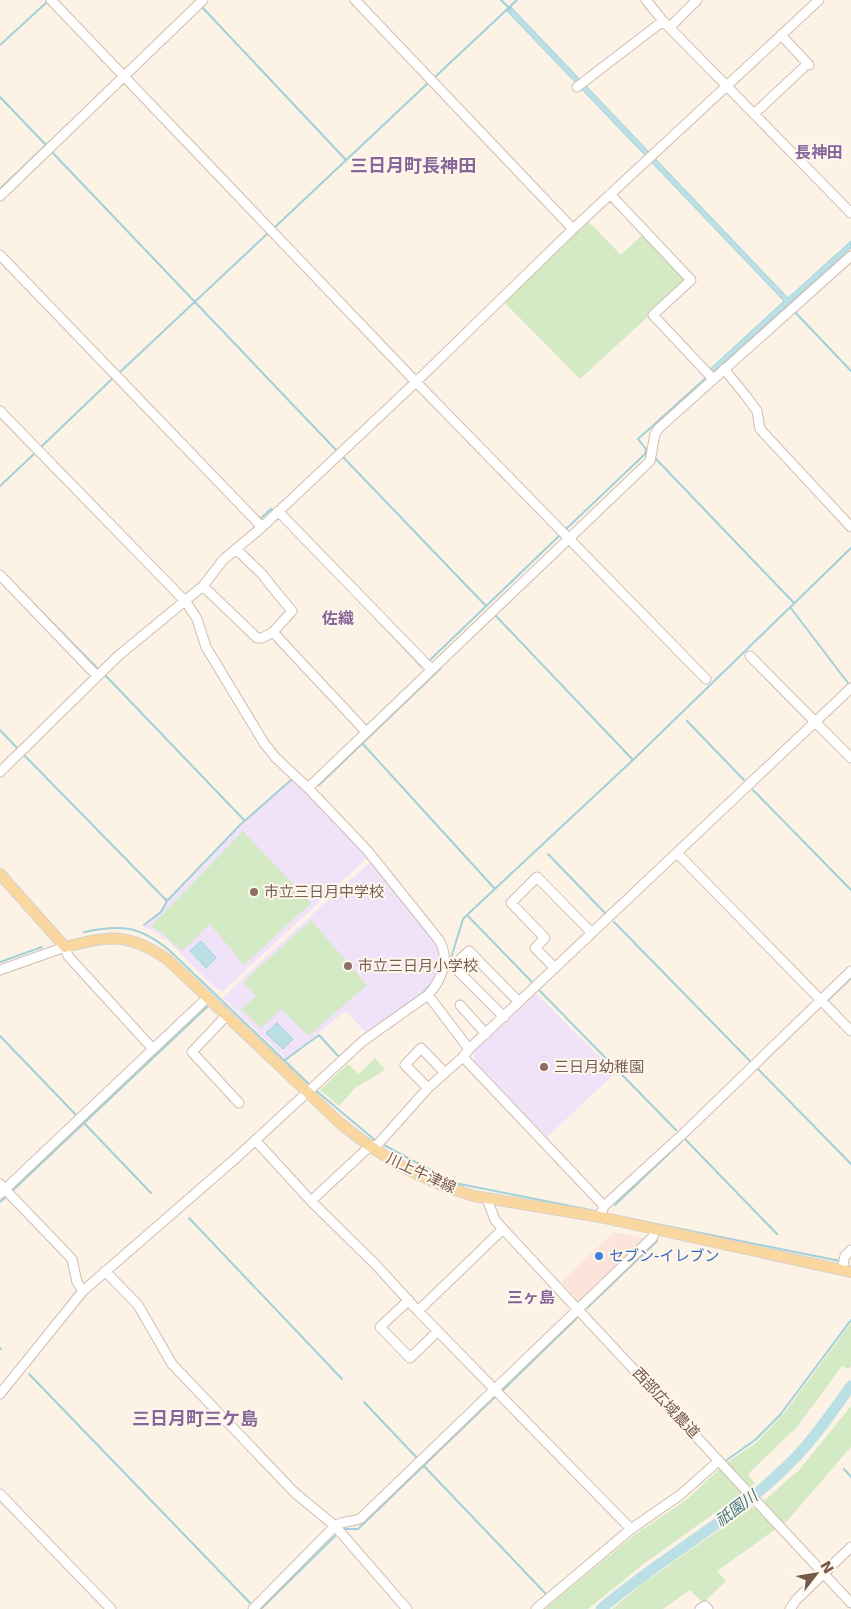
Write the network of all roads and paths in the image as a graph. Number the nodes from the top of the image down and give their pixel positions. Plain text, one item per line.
1 (51, 0) edge
2 (203, 0) edge
3 (355, 0) edge
4 (646, 0) edge
5 (697, 0) edge
6 (819, 0) edge
7 (666, 24) junction
8 (781, 35) junction
9 (124, 77) junction
10 (581, 84) dead end
11 (727, 86) junction
12 (754, 114) junction
13 (610, 194) junction
14 (0, 196) edge
15 (851, 213) edge
16 (573, 229) junction
17 (0, 254) edge
18 (851, 256) edge
19 (724, 370) junction
20 (713, 379) junction
21 (416, 382) junction
22 (0, 411) edge
23 (278, 511) junction
24 (262, 527) junction
25 (851, 527) edge
26 (568, 538) junction
27 (236, 549) junction
28 (0, 575) edge
29 (203, 586) junction
30 (186, 602) junction
31 (273, 632) junction
32 (750, 656) dead end
33 (431, 669) junction
34 (98, 676) junction
35 (706, 679) dead end
36 (851, 688) edge
37 (815, 723) junction
38 (366, 732) junction
39 (851, 758) edge
40 (0, 772) edge
41 (308, 788) junction
42 (677, 853) junction
43 (0, 874) edge
44 (592, 933) junction
45 (65, 947) junction
46 (555, 968) junction
47 (0, 970) edge
48 (851, 971) edge
49 (428, 995) junction
50 (208, 997) junction
51 (519, 1002) junction
52 (824, 1003) junction
53 (460, 1006) dead end
54 (227, 1016) junction
55 (504, 1017) junction
56 (851, 1030) edge
57 (486, 1034) junction
58 (469, 1049) junction
59 (153, 1050) junction
60 (462, 1058) junction
61 (445, 1073) junction
62 (428, 1088) junction
63 (312, 1090) junction
64 (239, 1103) dead end
65 (255, 1140) junction
66 (376, 1144) junction
67 (4, 1191) edge
68 (488, 1199) junction
69 (311, 1201) junction
70 (604, 1206) junction
71 (600, 1217) junction
72 (503, 1229) junction
73 (654, 1229) junction
74 (848, 1253) edge
75 (846, 1270) edge
76 (105, 1271) junction
77 (83, 1291) junction
78 (408, 1300) junction
79 (578, 1309) junction
80 (418, 1311) junction
81 (438, 1331) junction
82 (494, 1389) junction
83 (0, 1394) edge
84 (714, 1465) dead end
85 (0, 1494) edge
86 (335, 1526) junction
87 (631, 1529) junction
88 (851, 1547) edge
89 (823, 1573) junction
90 (851, 1603) edge
91 (255, 1607) edge
92 (111, 1609) edge
93 (407, 1609) edge
94 (536, 1609) edge
95 (700, 1609) edge
96 (708, 1609) edge
97 (790, 1609) edge

1 - 9 street
2 - 9 street
3 - 16 street
4 - 7 street
5 - 7 street
6 - 8 street
7 - 10 street
7 - 11 street
8 - 11 street
8 - 12 street
9 - 14 street
9 - 21 street
11 - 12 street
11 - 13 street
12 - 15 street
13 - 16 street
13 - 20 street
16 - 21 street
17 - 24 street
18 - 19 street
19 - 20 street
19 - 25 street
20 - 26 street
21 - 23 street
21 - 26 street
22 - 30 street
23 - 24 street
23 - 33 street
24 - 27 street
26 - 33 street
26 - 35 street
27 - 29 street
27 - 31 street
28 - 34 street
29 - 30 street
29 - 31 street
30 - 34 street
30 - 41 street
31 - 38 street
32 - 37 street
33 - 38 street
34 - 40 street
36 - 37 street
37 - 39 street
37 - 42 street
38 - 41 street
41 - 49 street
42 - 44 street
42 - 52 street
43 - 45 main road
44 - 46 street
44 - 46 street
45 - 47 street
45 - 50 main road, 川上牛津線
45 - 59 street
46 - 51 street
48 - 52 street
49 - 58 street
49 - 63 street
50 - 54 main road, 川上牛津線
50 - 59 street
51 - 55 street
51 - 55 street
52 - 56 street
52 - 70 street
53 - 57 street
54 - 63 main road, 川上牛津線
54 - 64 street
55 - 57 street
57 - 58 street
58 - 60 street
59 - 67 street
60 - 61 street
60 - 70 street
61 - 62 street
61 - 62 street
62 - 66 street
63 - 65 street
63 - 66 main road, 川上牛津線
65 - 69 street
65 - 76 street
66 - 68 main road, 川上牛津線
66 - 69 street
67 - 77 street
68 - 71 main road, 川上牛津線
68 - 72 street, 西部広域農道
69 - 78 street
70 - 71 street
71 - 73 main road, 川上牛津線
72 - 79 street, 西部広域農道
72 - 80 street
73 - 75 main road, 川上牛津線
73 - 79 street
74 - 75 street
76 - 77 street
76 - 86 street
77 - 83 street
78 - 80 street
78 - 81 street
79 - 82 street
79 - 89 street, 西部広域農道
80 - 81 street
81 - 82 street
82 - 86 street
82 - 87 street
84 - 87 street
85 - 92 street
86 - 91 street
86 - 93 street
87 - 94 street
88 - 89 street
89 - 90 street, 西部広域農道
89 - 97 street
95 - 96 street

